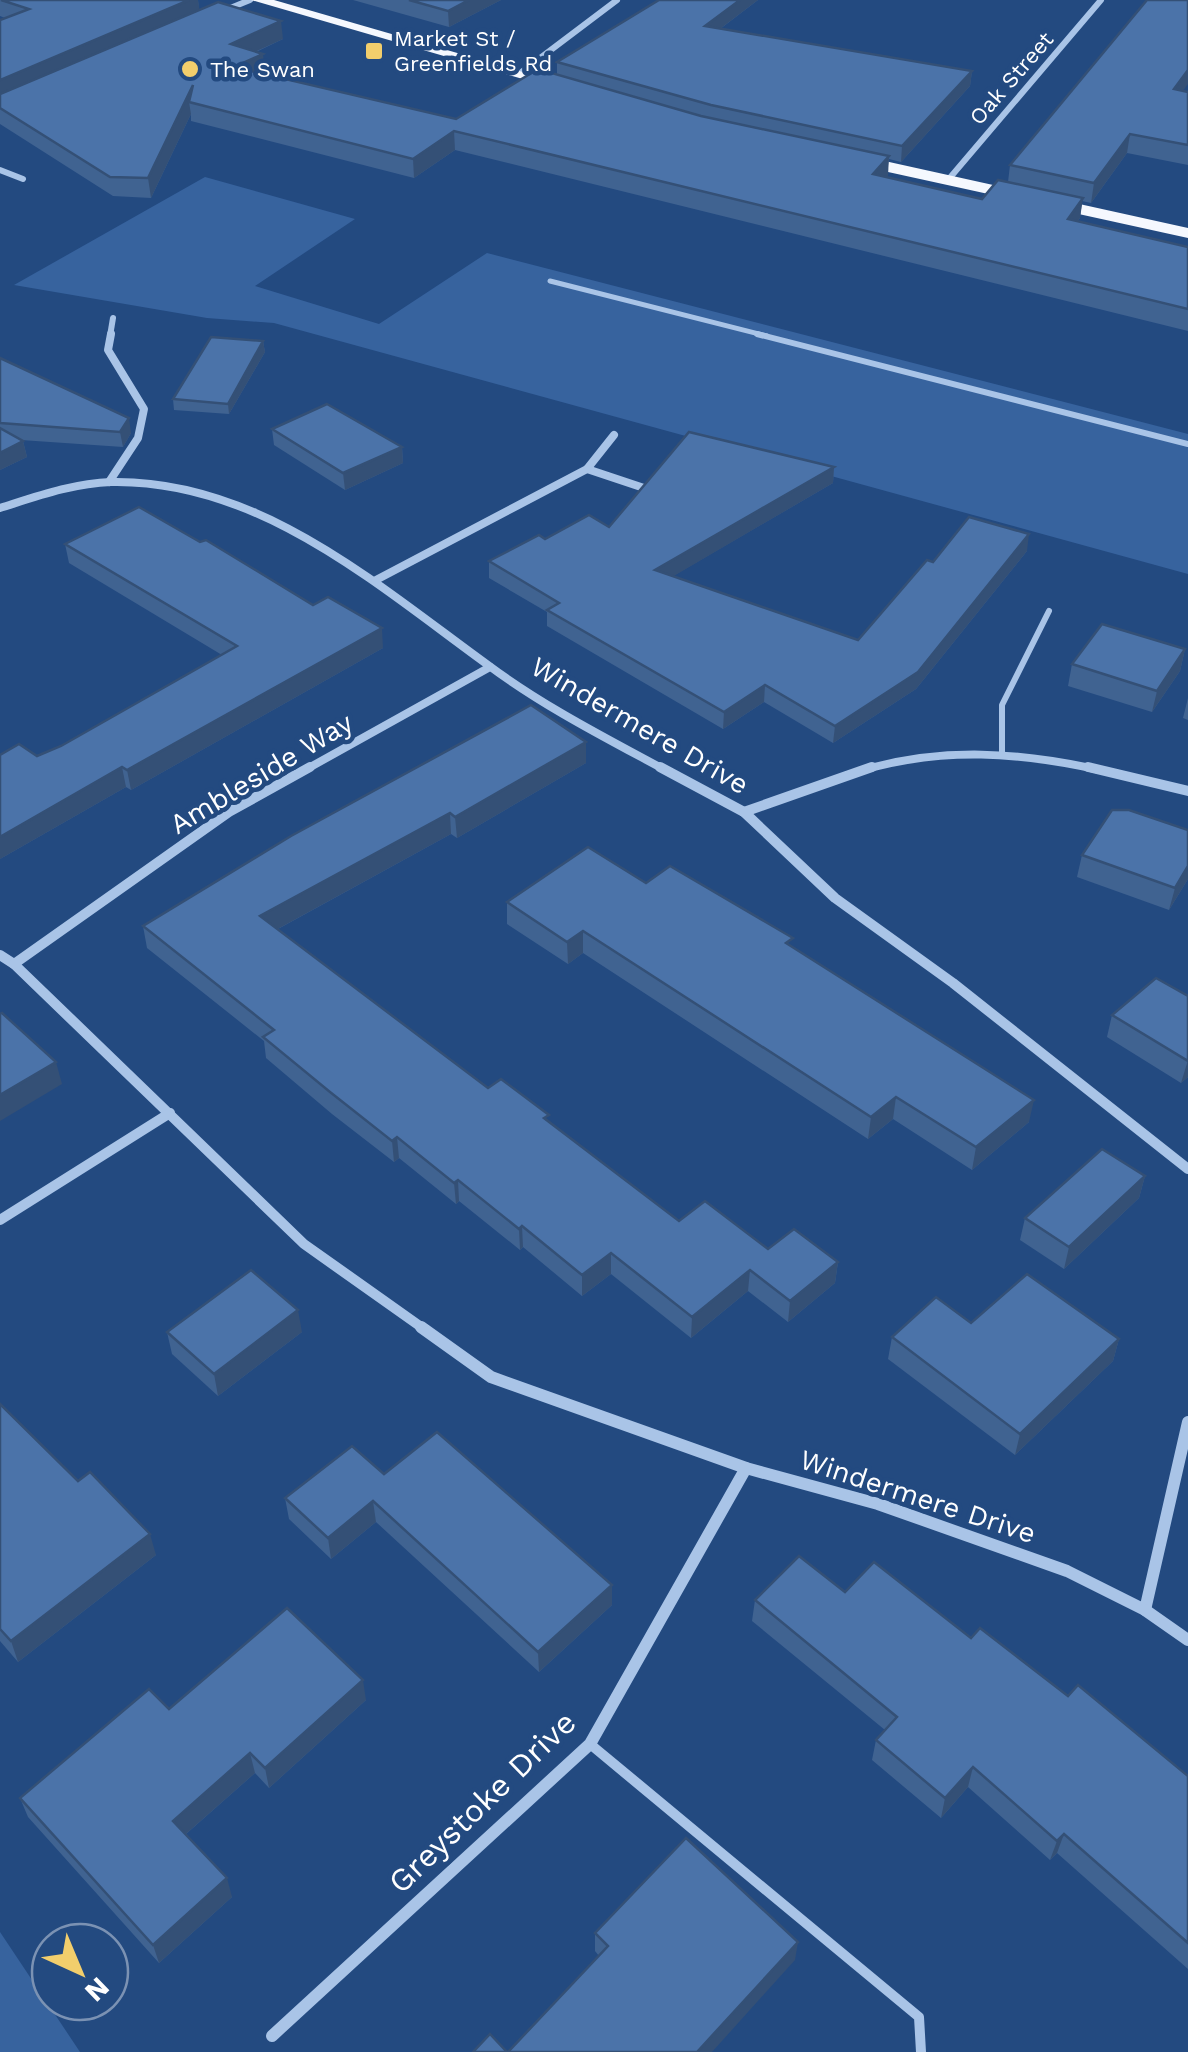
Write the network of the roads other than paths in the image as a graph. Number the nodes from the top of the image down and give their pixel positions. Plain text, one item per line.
1 (250, 0) edge
2 (258, 0) edge
3 (617, 0) edge
4 (1102, 0) edge
5 (215, 15) edge
6 (519, 74) junction
7 (576, 90) edge
8 (836, 156) edge
9 (0, 170) edge
10 (23, 179) dead end
11 (948, 180) junction
12 (1188, 233) edge
13 (550, 281) dead end
14 (113, 318) dead end
15 (614, 435) dead end
16 (1188, 444) edge
17 (587, 469) junction
18 (109, 482) junction
19 (646, 489) edge
20 (0, 508) edge
21 (376, 580) junction
22 (1049, 611) dead end
23 (490, 668) junction
24 (1002, 753) junction
25 (1188, 791) edge
26 (744, 812) junction
27 (0, 954) edge
28 (14, 964) junction
29 (170, 1113) junction
30 (1188, 1166) edge
31 (0, 1220) edge
32 (1188, 1422) edge
33 (746, 1468) junction
34 (1145, 1610) junction
35 (1188, 1640) edge
36 (590, 1744) junction
37 (272, 2036) dead end
38 (921, 2052) edge

1 - 5 street
2 - 6 highway
3 - 6 street
4 - 11 street, Oak Street
6 - 7 highway
8 - 11 highway
9 - 10 street
11 - 12 highway
13 - 16 lane
14 - 18 street
15 - 17 street
17 - 19 street
17 - 21 street
18 - 20 street, Windermere Drive
18 - 21 street, Windermere Drive
21 - 23 street, Windermere Drive
22 - 24 lane
23 - 26 street, Windermere Drive
23 - 28 street, Ambleside Way
24 - 25 street
24 - 26 street
26 - 30 street, Windermere Drive
27 - 28 street, Windermere Drive
28 - 29 street, Windermere Drive
29 - 31 street
29 - 33 street, Windermere Drive
32 - 34 street
33 - 34 street, Windermere Drive
33 - 36 street, Greystoke Drive
34 - 35 street, Windermere Drive
36 - 37 street, Greystoke Drive
36 - 38 lane

